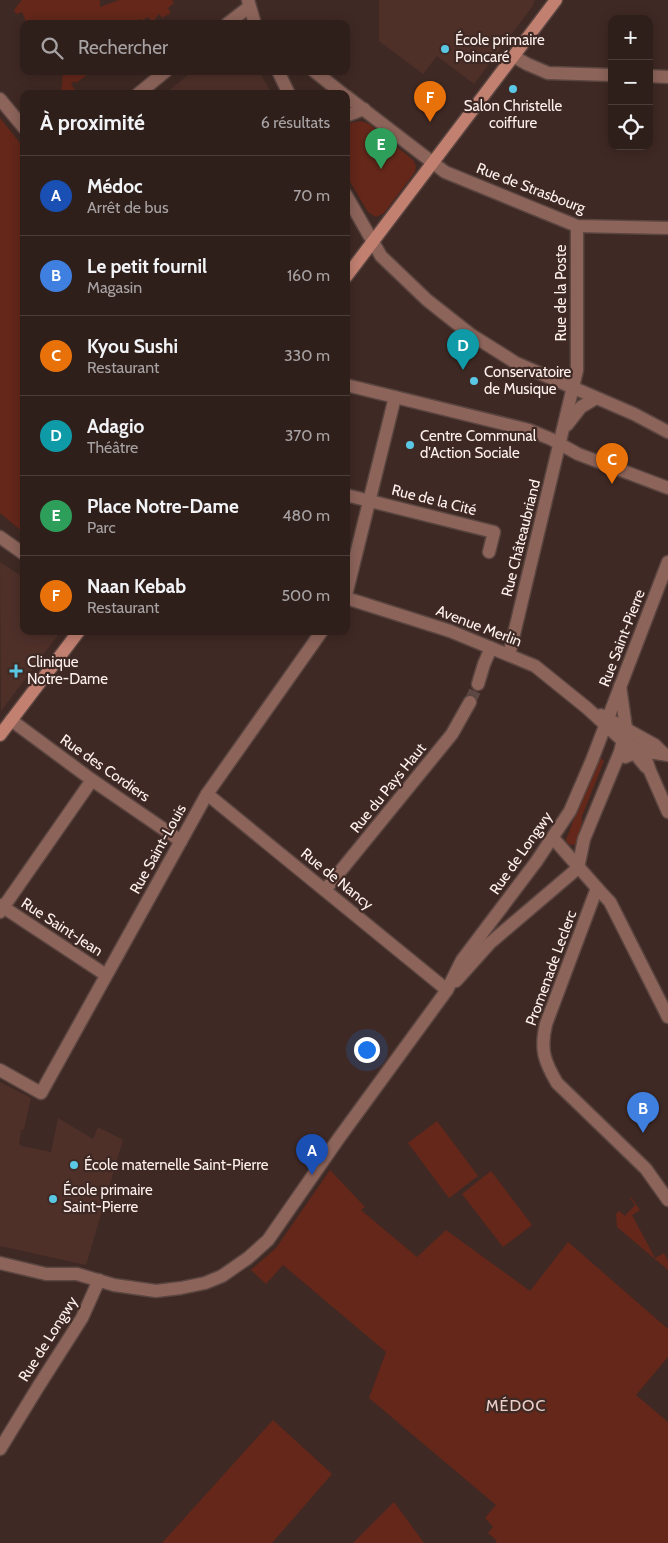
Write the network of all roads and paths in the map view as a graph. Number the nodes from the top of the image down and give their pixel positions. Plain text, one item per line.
1 (556, 0) edge
2 (248, 3) edge
3 (231, 20) edge
4 (254, 20) edge
5 (513, 56) junction
6 (161, 75) edge
7 (280, 75) edge
8 (319, 75) edge
9 (608, 75) edge
10 (653, 76) edge
11 (668, 77) edge
12 (143, 90) edge
13 (287, 90) edge
14 (339, 90) edge
15 (350, 99) edge
16 (0, 100) edge
17 (364, 109) junction
18 (350, 114) edge
19 (20, 123) edge
20 (432, 163) junction
21 (350, 202) edge
22 (577, 226) junction
23 (668, 228) edge
24 (373, 242) junction
25 (350, 272) edge
26 (350, 386) edge
27 (572, 389) junction
28 (395, 397) junction
29 (596, 398) junction
30 (564, 429) junction
31 (668, 432) edge
32 (560, 444) junction
33 (668, 488) edge
34 (350, 496) edge
35 (370, 501) junction
36 (0, 537) edge
37 (20, 551) edge
38 (489, 552) dead end
39 (668, 562) edge
40 (350, 580) edge
41 (350, 597) edge
42 (75, 635) edge
43 (319, 635) edge
44 (491, 648) junction
45 (509, 655) junction
46 (478, 684) tunnel mouth
47 (620, 686) junction
48 (470, 702) tunnel mouth
49 (11, 720) junction
50 (607, 721) junction
51 (622, 734) junction
52 (0, 735) edge
53 (638, 735) junction
54 (640, 750) junction
55 (663, 754) edge
56 (625, 757) junction
57 (650, 770) junction
58 (92, 780) junction
59 (207, 794) junction
60 (668, 812) edge
61 (553, 838) junction
62 (584, 839) junction
63 (181, 841) junction
64 (578, 868) junction
65 (597, 888) junction
66 (325, 890) junction
67 (1, 908) edge
68 (106, 975) junction
69 (447, 990) junction
70 (668, 1017) edge
71 (0, 1070) edge
72 (667, 1197) edge
73 (0, 1263) edge
74 (99, 1280) junction
75 (0, 1449) edge

1 - 5 main road
2 - 3 street
2 - 4 street
5 - 9 street
5 - 20 main road
6 - 12 street
7 - 13 street
8 - 14 street, Rue de Strasbourg
10 - 11 street
15 - 17 street, Rue de Strasbourg
16 - 19 street
17 - 18 street
17 - 20 street, Rue de Strasbourg
20 - 22 street, Rue de Strasbourg
20 - 24 main road
21 - 24 street
22 - 23 street, Rue de Strasbourg
22 - 27 street, Rue de la Poste
24 - 25 main road
24 - 27 street
26 - 28 street
27 - 29 street
27 - 30 street, Rue de la Poste
28 - 32 street
28 - 35 street
29 - 30 street
29 - 31 street
30 - 32 street, Rue Châteaubriand
32 - 33 street
32 - 45 street, Rue Châteaubriand
34 - 35 street, Rue de la Cité
35 - 38 street, Rue de la Cité
35 - 40 street
36 - 37 street
39 - 47 street, Rue Saint-Pierre
41 - 44 street, Avenue Merlin
42 - 49 main road
43 - 59 street, Rue Saint-Louis
44 - 45 street, Avenue Merlin
44 - 46 street
45 - 50 street, Avenue Merlin
47 - 50 street, Rue Saint-Pierre
47 - 51 street
48 - 66 street, Rue du Pays Haut
49 - 52 main road
49 - 58 street, Rue des Cordiers
50 - 51 street, Avenue Merlin
50 - 61 street, Rue de Longwy
51 - 53 street
51 - 54 street
51 - 62 street
53 - 54 street
53 - 55 street
54 - 55 street
54 - 56 street
54 - 57 street
55 - 57 street
56 - 57 street
56 - 62 street
57 - 60 street
58 - 63 street, Rue des Cordiers
58 - 67 street
59 - 63 street, Rue Saint-Louis
59 - 66 street, Rue de Nancy
61 - 64 street
61 - 69 street, Rue de Longwy
62 - 64 street
63 - 68 street, Rue Saint-Louis
64 - 65 street
64 - 69 street, Rue de Longwy
65 - 70 street
65 - 72 street, Promenade Leclerc
66 - 69 street, Rue de Nancy
67 - 68 street, Rue Saint-Jean
68 - 71 street, Rue Saint-Louis
69 - 74 street, Rue de Longwy
73 - 74 street
74 - 75 street, Rue de Longwy

